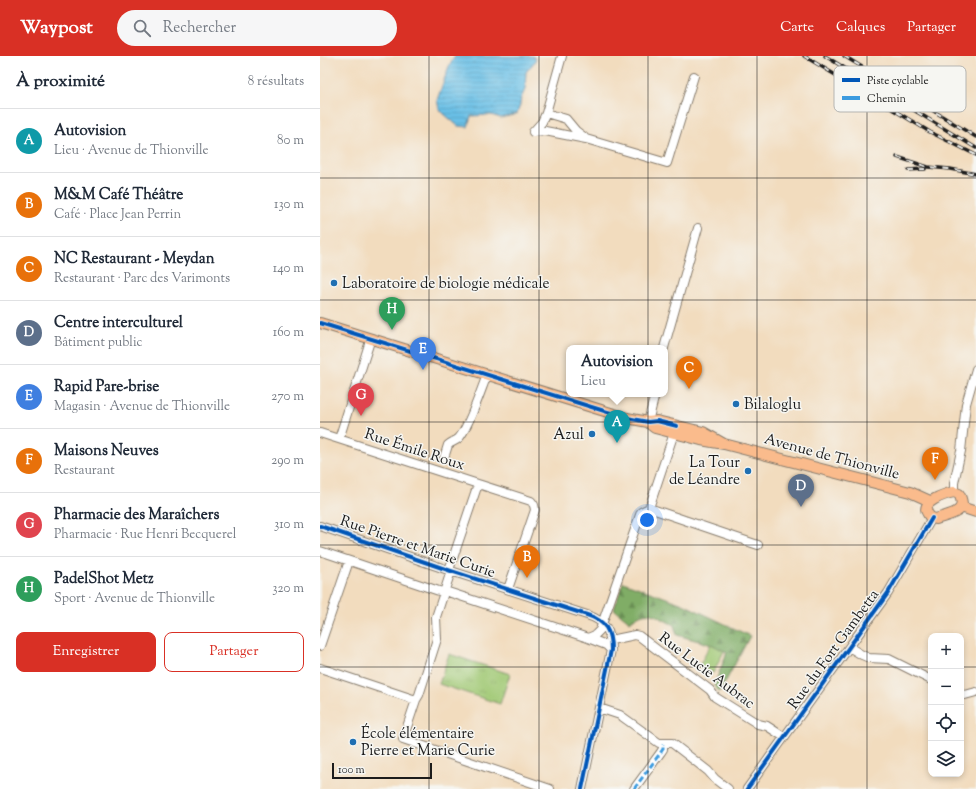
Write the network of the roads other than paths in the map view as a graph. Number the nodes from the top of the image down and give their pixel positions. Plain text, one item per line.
1 (562, 56) edge
2 (694, 76) dead end
3 (546, 113) junction
4 (586, 139) junction
5 (698, 228) dead end
6 (320, 323) edge
7 (371, 338) junction
8 (665, 345) edge
9 (976, 369) edge
10 (487, 375) junction
11 (654, 397) edge
12 (648, 422) junction
13 (675, 429) junction
14 (320, 433) edge
15 (340, 439) junction
16 (444, 458) dead end
17 (478, 484) junction
18 (954, 492) junction
19 (930, 501) junction
20 (962, 507) junction
21 (649, 508) junction
22 (976, 512) edge
23 (932, 518) junction
24 (320, 526) edge
25 (758, 545) dead end
26 (320, 551) edge
27 (349, 561) junction
28 (450, 571) junction
29 (508, 589) junction
30 (444, 592) junction
31 (603, 623) junction
32 (588, 638) junction
33 (611, 640) junction
34 (320, 646) edge
35 (849, 647) junction
36 (611, 650) junction
37 (320, 668) edge
38 (928, 678) edge
39 (976, 692) edge
40 (964, 695) edge
41 (416, 700) junction
42 (599, 708) junction
43 (784, 737) junction
44 (663, 744) junction
45 (550, 789) edge
46 (582, 789) edge
47 (634, 789) edge
48 (727, 789) edge
49 (747, 789) edge

1 - 3 street
2 - 4 street
3 - 4 street
3 - 4 street
5 - 8 street
6 - 7 main road, Avenue de Thionville
7 - 10 main road, Avenue de Thionville
7 - 15 street
9 - 18 street
10 - 12 main road, Avenue de Thionville
10 - 16 street
11 - 12 street
12 - 13 main road, Avenue de Thionville
13 - 19 main road, Avenue de Thionville
13 - 21 street
14 - 15 street, Rue Émile Roux
15 - 17 street, Rue Émile Roux
17 - 28 street
17 - 29 street, Rue Émile Roux
18 - 19 main road
18 - 20 main road
19 - 23 main road
20 - 22 main road
20 - 23 main road
21 - 25 street
21 - 31 street
23 - 35 street, Rue du Fort Gambetta
24 - 28 street, Rue Pierre et Marie Curie
26 - 27 street
27 - 30 street
27 - 34 street
28 - 29 street, Rue Pierre et Marie Curie
28 - 30 street
29 - 31 street, Rue Pierre et Marie Curie
30 - 32 street
30 - 41 street
31 - 32 street
31 - 33 street
32 - 36 street
33 - 36 street
33 - 43 street, Rue Lucie Aubrac
35 - 38 street
35 - 43 street, Rue du Fort Gambetta
36 - 42 street
37 - 41 street
39 - 40 street
41 - 45 street
42 - 44 street
42 - 46 street
43 - 49 street, Rue du Fort Gambetta
44 - 47 street
44 - 48 street

